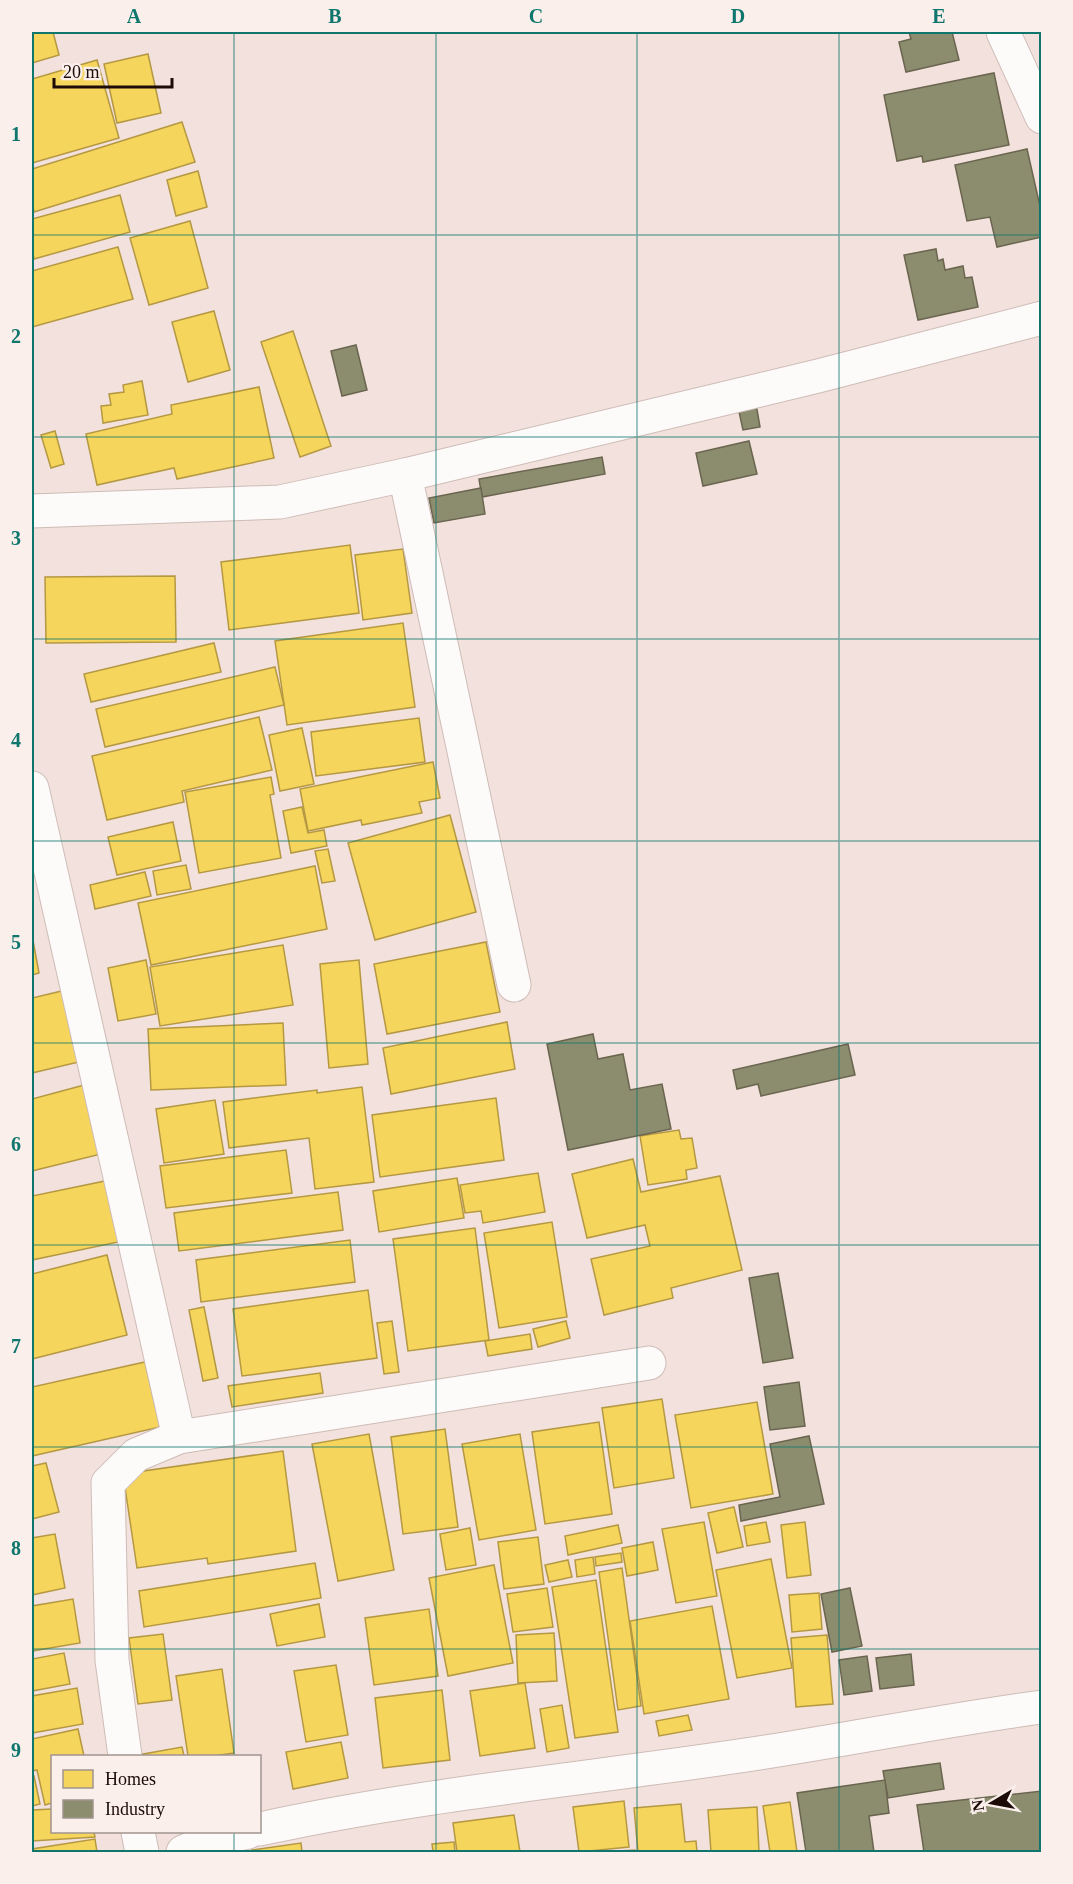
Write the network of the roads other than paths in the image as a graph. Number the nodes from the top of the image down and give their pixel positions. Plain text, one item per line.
1 (1003, 32) edge
2 (1041, 117) edge
3 (1041, 318) edge
4 (405, 475) junction
5 (32, 511) edge
6 (32, 788) edge
7 (514, 985) dead end
8 (649, 1363) dead end
9 (179, 1437) junction
10 (1041, 1707) edge
11 (125, 1755) edge
12 (261, 1829) edge
13 (138, 1833) edge
14 (243, 1833) edge
15 (142, 1852) edge
16 (183, 1852) edge

1 - 2 street
3 - 4 street
4 - 5 street
4 - 7 street
6 - 9 street
8 - 9 street
9 - 11 street
10 - 12 street
13 - 15 street
14 - 16 street

